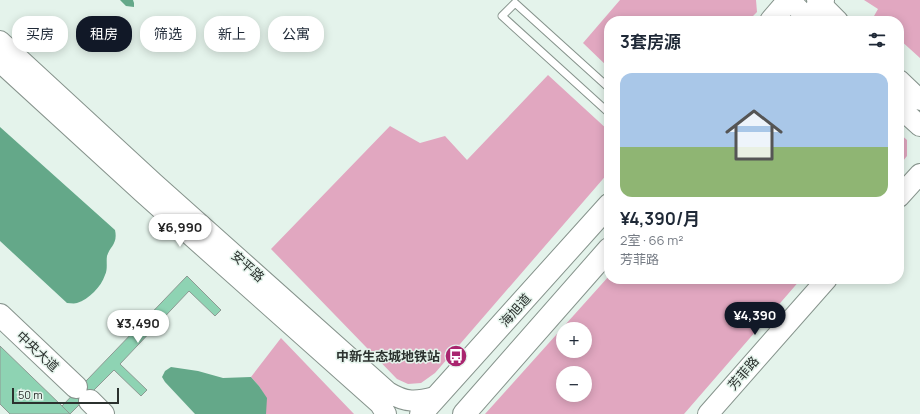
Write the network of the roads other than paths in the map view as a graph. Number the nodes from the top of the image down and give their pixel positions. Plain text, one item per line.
1 (790, 0) edge
2 (814, 11) edge
3 (776, 16) edge
4 (826, 16) edge
5 (0, 41) edge
6 (0, 62) edge
7 (604, 83) edge
8 (904, 85) edge
9 (920, 100) edge
10 (604, 108) edge
11 (904, 112) edge
12 (920, 126) edge
13 (920, 174) edge
14 (904, 192) edge
15 (604, 211) edge
16 (604, 256) edge
17 (823, 284) edge
18 (0, 315) edge
19 (436, 397) junction
20 (90, 400) edge
21 (386, 414) edge
22 (421, 414) edge
23 (464, 414) edge
24 (708, 414) edge

1 - 2 main road
1 - 3 main road
2 - 4 main road
5 - 19 main road, 安平路
6 - 21 main road, 安平路
7 - 10 lane
8 - 9 main road
11 - 12 main road
13 - 14 main road
15 - 19 main road, 海旭道
16 - 23 main road
17 - 24 main road, 芳菲路
18 - 20 main road, 中央大道
19 - 22 main road, 海旭道

